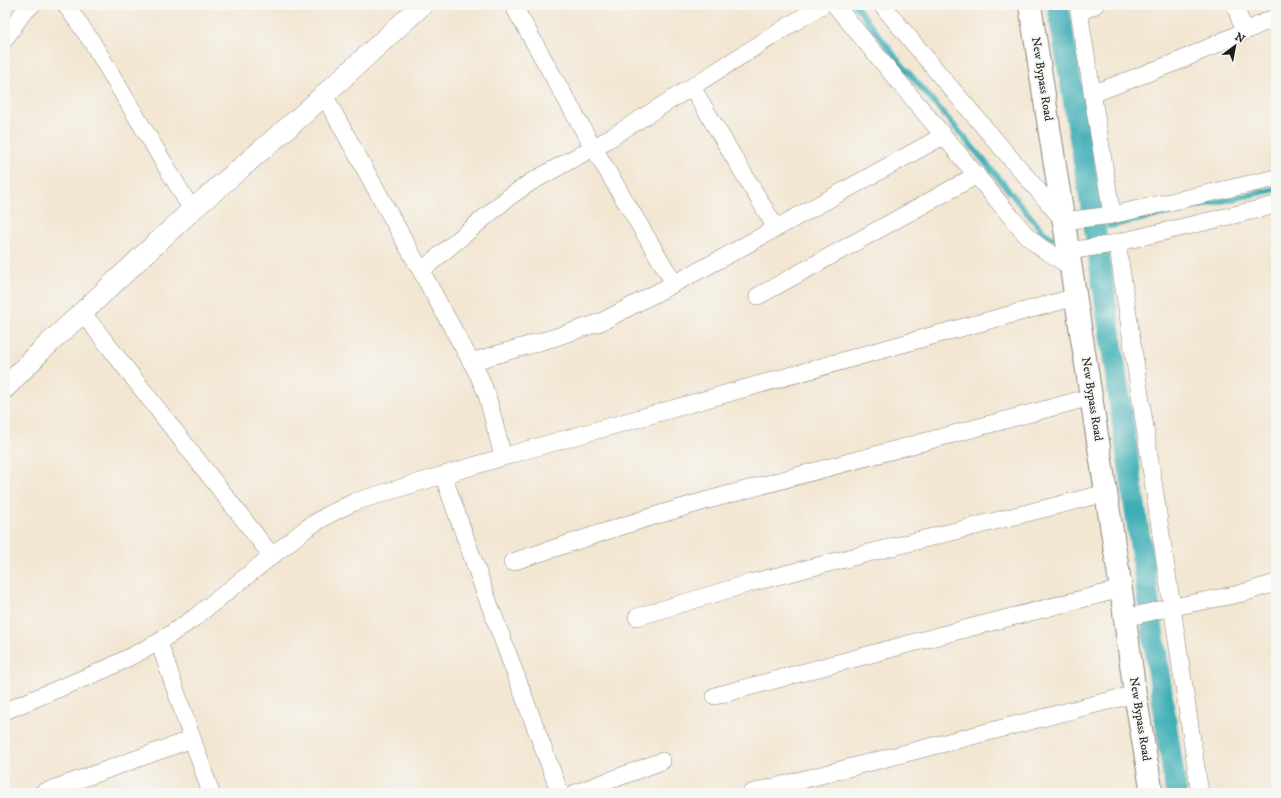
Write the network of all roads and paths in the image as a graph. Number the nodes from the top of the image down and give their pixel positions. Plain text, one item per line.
1 (32, 5) edge
2 (66, 5) edge
3 (422, 5) edge
4 (513, 5) edge
5 (822, 5) edge
6 (835, 5) edge
7 (882, 5) edge
8 (1030, 5) edge
9 (1096, 5) edge
10 (1235, 5) edge
11 (1079, 8) edge
12 (1276, 17) edge
13 (1244, 31) junction
14 (5, 39) edge
15 (692, 87) junction
16 (1092, 94) junction
17 (324, 96) junction
18 (944, 136) junction
19 (593, 147) junction
20 (977, 176) junction
21 (1276, 178) edge
22 (1276, 205) edge
23 (192, 210) junction
24 (1107, 216) junction
25 (1064, 221) junction
26 (776, 228) junction
27 (1105, 245) junction
28 (1070, 259) junction
29 (420, 271) junction
30 (674, 283) junction
31 (758, 296) dead end
32 (1076, 297) junction
33 (82, 312) junction
34 (471, 362) junction
35 (5, 388) edge
36 (1091, 397) junction
37 (503, 457) junction
38 (443, 475) junction
39 (1106, 493) junction
40 (272, 556) junction
41 (512, 562) dead end
42 (1276, 583) edge
43 (1121, 589) junction
44 (1168, 608) junction
45 (1135, 616) junction
46 (637, 617) dead end
47 (159, 642) junction
48 (1135, 694) junction
49 (715, 696) dead end
50 (5, 711) edge
51 (192, 739) junction
52 (662, 761) dead end
53 (42, 793) edge
54 (211, 793) edge
55 (560, 793) edge
56 (576, 793) edge
57 (751, 793) edge
58 (1152, 793) edge
59 (1200, 793) edge

1 - 14 street
2 - 23 street
3 - 17 street
4 - 19 street
5 - 15 street
6 - 18 street
7 - 25 street
8 - 25 main road, New Bypass Road
9 - 11 street
10 - 13 street
11 - 16 street
12 - 13 street
13 - 16 street
15 - 19 street
15 - 26 street
16 - 24 street
17 - 23 street
17 - 29 street
18 - 20 street
18 - 26 street
19 - 29 street
19 - 30 street
20 - 28 street
20 - 31 street
21 - 24 street
22 - 27 street
23 - 33 street
24 - 25 street
25 - 28 main road, New Bypass Road
26 - 30 street
27 - 28 street
27 - 44 street
28 - 32 main road, New Bypass Road
29 - 34 street
30 - 34 street
32 - 36 main road, New Bypass Road
32 - 37 street
33 - 35 street
33 - 40 street
34 - 37 street
36 - 39 main road, New Bypass Road
36 - 41 street
37 - 38 street
38 - 40 street
38 - 55 street
39 - 43 main road, New Bypass Road
39 - 46 street
40 - 47 street
42 - 44 street
43 - 45 main road, New Bypass Road
43 - 49 street
44 - 45 street
44 - 59 street
45 - 48 main road, New Bypass Road
47 - 50 street
47 - 51 street
48 - 57 street
48 - 58 main road, New Bypass Road
51 - 53 street
51 - 54 street
52 - 56 street

